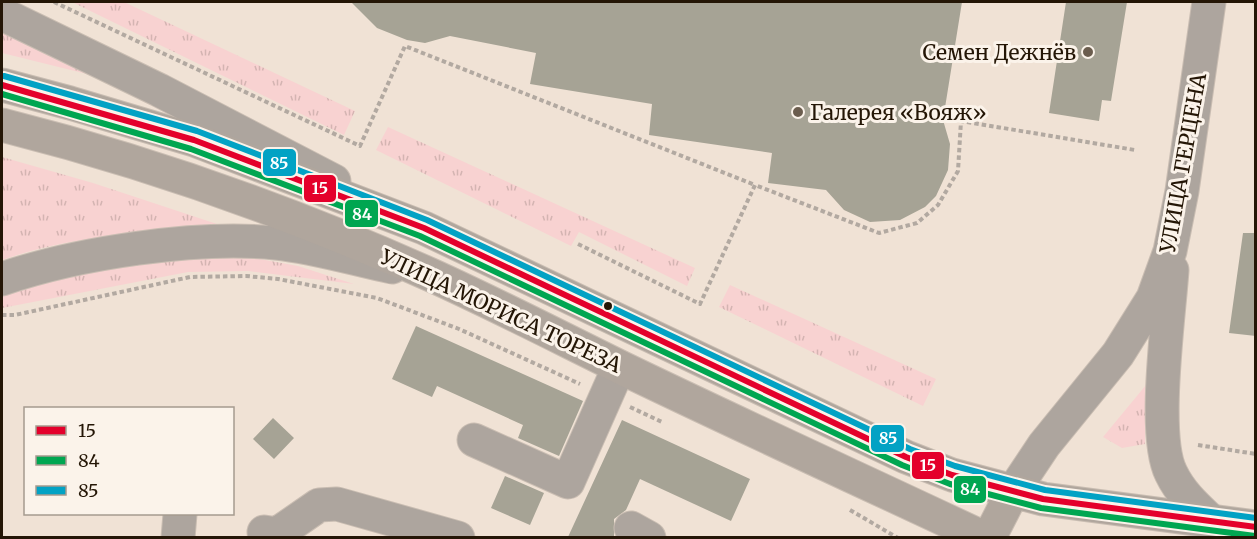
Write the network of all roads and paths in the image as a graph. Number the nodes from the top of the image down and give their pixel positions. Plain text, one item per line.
1 (54, 2) edge
2 (1209, 2) edge
3 (2, 14) edge
4 (2, 85) edge
5 (2, 125) edge
6 (1135, 150) dead end
7 (755, 185) junction
8 (1175, 227) junction
9 (424, 228) junction
10 (578, 244) dead end
11 (430, 274) junction
12 (2, 279) edge
13 (2, 315) edge
14 (619, 367) junction
15 (606, 396) junction
16 (671, 427) dead end
17 (474, 440) dead end
18 (1198, 445) dead end
19 (1256, 454) edge
20 (1012, 493) junction
21 (845, 508) dead end
22 (180, 515) edge
23 (1209, 519) junction
24 (1256, 527) edge
25 (264, 532) dead end
26 (178, 537) edge
27 (458, 537) edge
28 (898, 537) edge
29 (984, 537) edge
30 (989, 537) edge

1 - 7 path
2 - 8 street, УЛИЦА ГЕРЦЕНА
3 - 9 street
4 - 9 main road, УЛИЦА МОРИСА ТОРЕЗА
5 - 11 main road, УЛИЦА МОРИСА ТОРЕЗА
6 - 7 path
7 - 10 path
8 - 20 street, УЛИЦА ГЕРЦЕНА
8 - 23 street
9 - 20 main road, УЛИЦА МОРИСА ТОРЕЗА
11 - 12 street
11 - 14 main road, УЛИЦА МОРИСА ТОРЕЗА
13 - 15 path
14 - 15 street
14 - 29 main road, УЛИЦА МОРИСА ТОРЕЗА
15 - 16 path
15 - 17 street
18 - 19 path
20 - 23 main road, УЛИЦА МОРИСА ТОРЕЗА
20 - 30 main road
21 - 28 path
22 - 26 street
23 - 24 main road, УЛИЦА МОРИСА ТОРЕЗА
25 - 27 street

